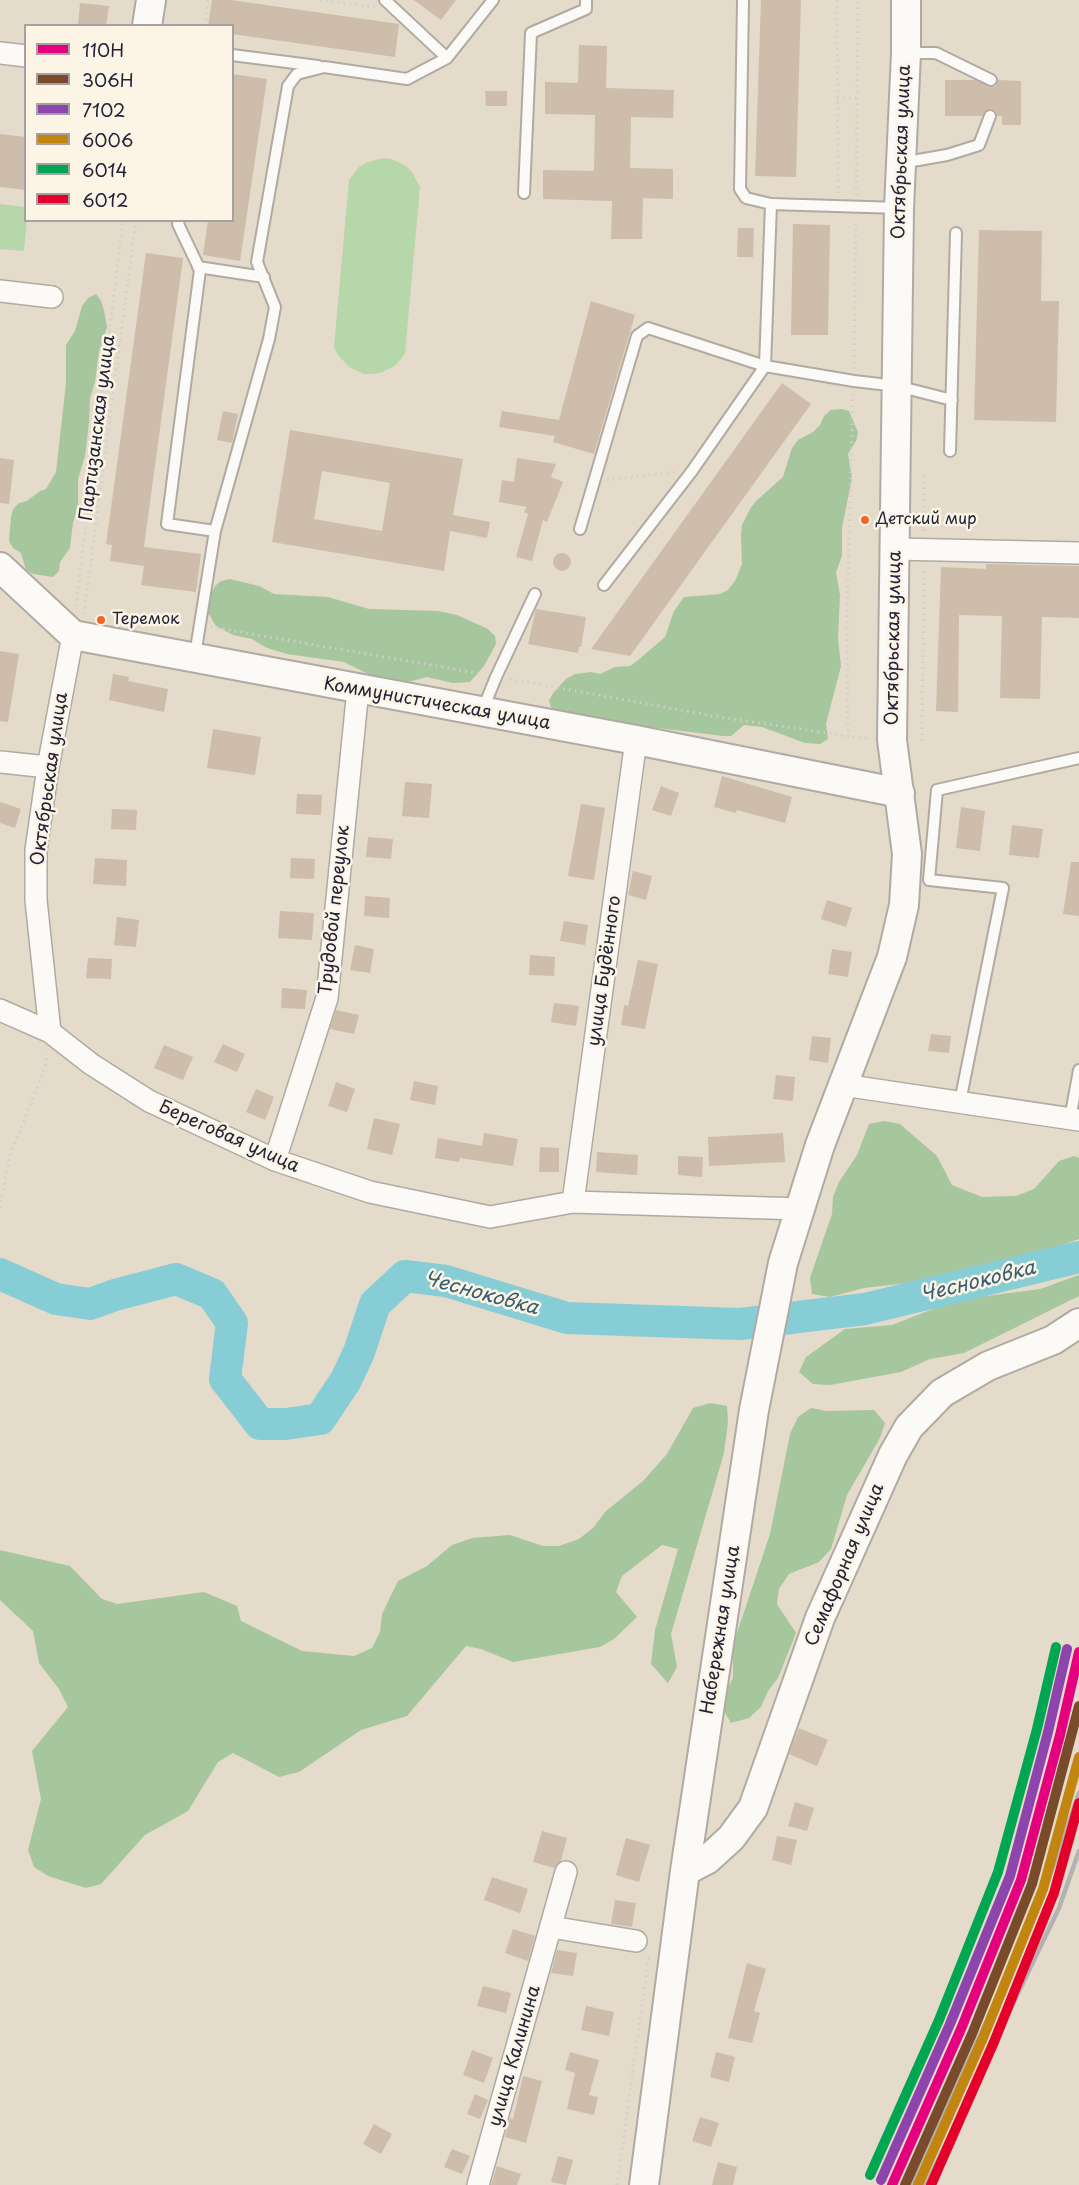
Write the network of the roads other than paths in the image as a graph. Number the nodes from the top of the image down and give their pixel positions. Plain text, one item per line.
1 (150, 0) edge
2 (493, 0) edge
3 (586, 0) edge
4 (906, 0) edge
5 (743, 1) edge
6 (391, 3) edge
7 (147, 24) edge
8 (0, 53) edge
9 (906, 53) junction
10 (234, 55) edge
11 (24, 56) edge
12 (447, 58) junction
13 (324, 67) junction
14 (992, 80) dead end
15 (990, 116) dead end
16 (901, 163) junction
17 (524, 193) dead end
18 (771, 204) junction
19 (899, 208) junction
20 (178, 222) edge
21 (956, 233) dead end
22 (198, 267) junction
23 (264, 277) junction
24 (0, 291) edge
25 (52, 297) dead end
26 (765, 366) junction
27 (897, 386) junction
28 (952, 400) junction
29 (950, 451) dead end
30 (580, 529) dead end
31 (215, 531) junction
32 (895, 549) junction
33 (1079, 553) edge
34 (0, 567) edge
35 (604, 585) dead end
36 (536, 594) dead end
37 (77, 636) junction
38 (194, 658) junction
39 (358, 689) junction
40 (482, 712) junction
41 (636, 740) junction
42 (1079, 758) edge
43 (0, 762) edge
44 (48, 767) junction
45 (900, 793) junction
46 (0, 1010) edge
47 (50, 1032) junction
48 (1079, 1070) edge
49 (843, 1085) junction
50 (960, 1102) junction
51 (1075, 1119) edge
52 (275, 1160) junction
53 (573, 1202) junction
54 (801, 1209) junction
55 (1079, 1323) edge
56 (685, 1871) junction
57 (566, 1872) dead end
58 (551, 1927) junction
59 (636, 1941) dead end
60 (478, 2185) edge
61 (644, 2185) edge

1 - 7 street
2 - 12 lane
3 - 17 lane
4 - 9 street, Октябрьская улица
5 - 18 lane
6 - 12 lane
8 - 11 street
9 - 14 lane
9 - 16 street, Октябрьская улица
10 - 13 lane
12 - 13 lane
13 - 23 lane
15 - 16 lane
16 - 19 street, Октябрьская улица
18 - 19 lane
18 - 26 lane
19 - 27 street, Октябрьская улица
20 - 22 lane
21 - 28 lane
22 - 23 lane
22 - 31 lane
23 - 31 lane
24 - 25 street
26 - 27 lane
26 - 30 lane
26 - 35 lane
27 - 28 lane
27 - 32 street, Октябрьская улица
28 - 29 lane
31 - 38 lane
32 - 33 street
32 - 45 street, Октябрьская улица
34 - 37 street
36 - 40 lane
37 - 38 street, Коммунистическая улица
37 - 44 street, Октябрьская улица
38 - 39 street, Коммунистическая улица
39 - 40 street, Коммунистическая улица
39 - 52 street, Трудовой переулок
40 - 41 street, Коммунистическая улица
41 - 45 street, Коммунистическая улица
41 - 53 street, улица Будённого
42 - 50 lane
43 - 44 street
44 - 47 street, Октябрьская улица
45 - 49 street, Октябрьская улица
46 - 47 street, Береговая улица
47 - 52 street, Береговая улица
48 - 51 lane
49 - 50 street
49 - 54 street, Набережная улица
50 - 51 street
52 - 53 street, Береговая улица
53 - 54 street, Береговая улица
54 - 56 street, Набережная улица
55 - 56 street, Семафорная улица
56 - 61 street, Набережная улица
57 - 58 street, улица Калинина
58 - 59 street
58 - 60 street, улица Калинина

